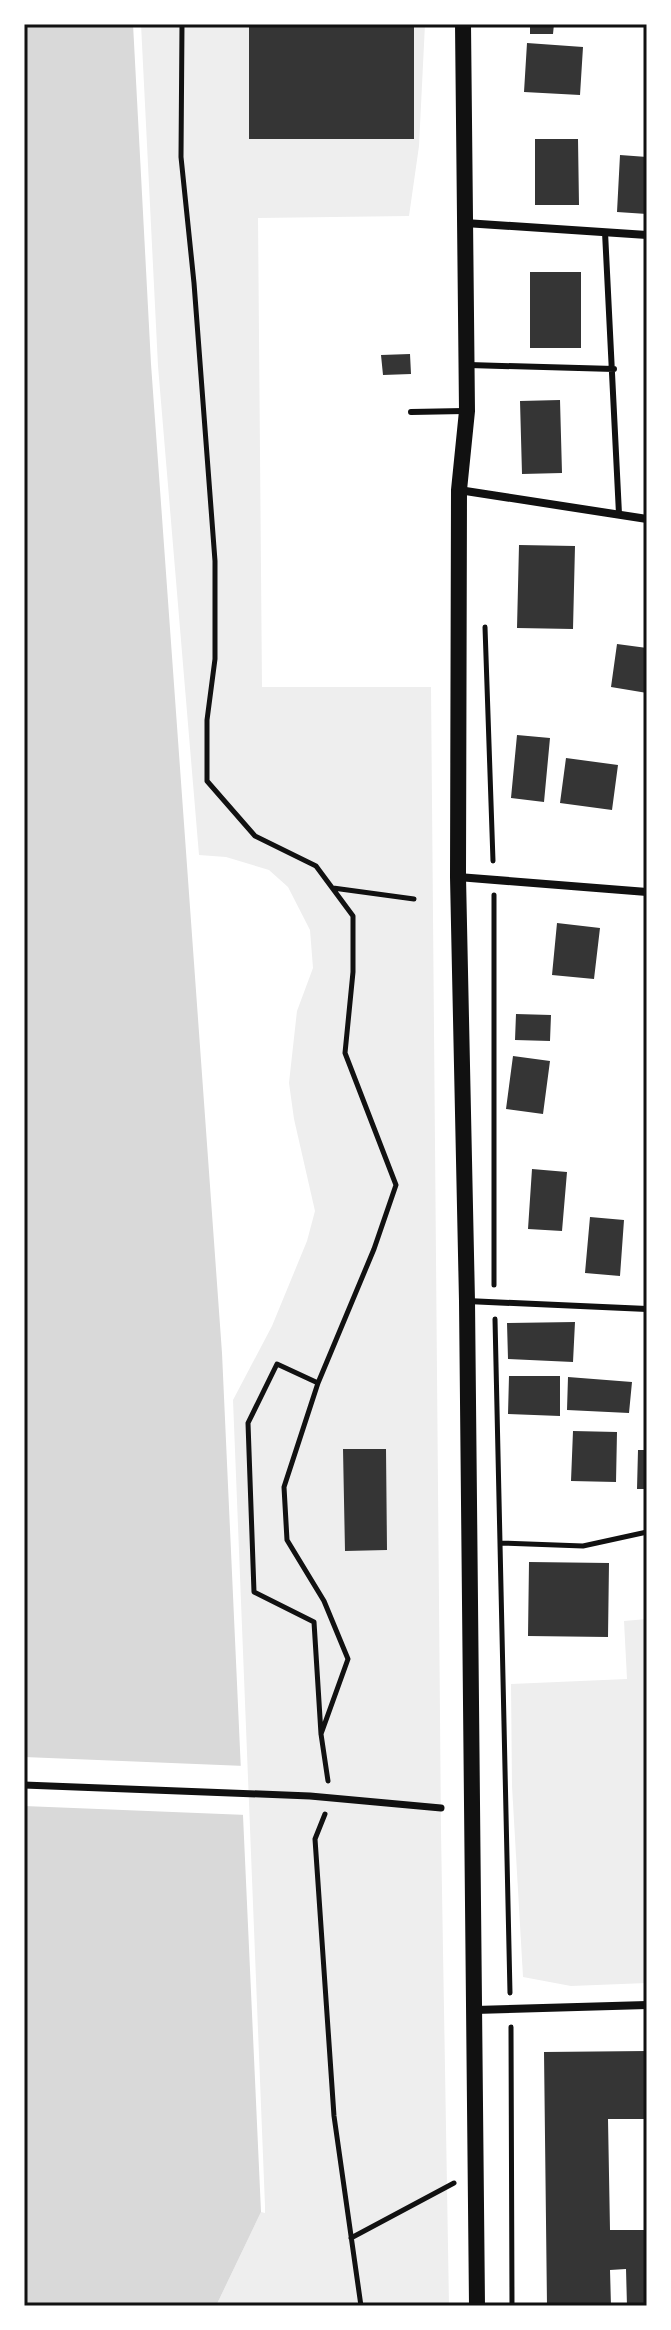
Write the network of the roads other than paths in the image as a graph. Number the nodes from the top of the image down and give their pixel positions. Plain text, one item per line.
1 (463, 24) edge
2 (464, 223) junction
3 (605, 232) junction
4 (647, 235) edge
5 (466, 365) junction
6 (614, 369) junction
7 (467, 411) junction
8 (411, 412) dead end
9 (459, 490) junction
10 (619, 514) junction
11 (647, 519) edge
12 (458, 877) junction
13 (647, 892) edge
14 (467, 1301) junction
15 (647, 1309) edge
16 (24, 1785) edge
17 (441, 1808) dead end
18 (647, 2005) edge
19 (475, 2010) junction
20 (477, 2306) edge

1 - 2 main road
2 - 3 street
2 - 5 main road
3 - 4 street
3 - 6 lane
5 - 6 lane
5 - 7 main road
6 - 10 lane
7 - 8 lane
7 - 9 main road
9 - 10 street
9 - 12 main road
10 - 11 street
12 - 13 street
12 - 14 main road
14 - 15 lane
14 - 19 main road
16 - 17 street
18 - 19 street
19 - 20 main road

